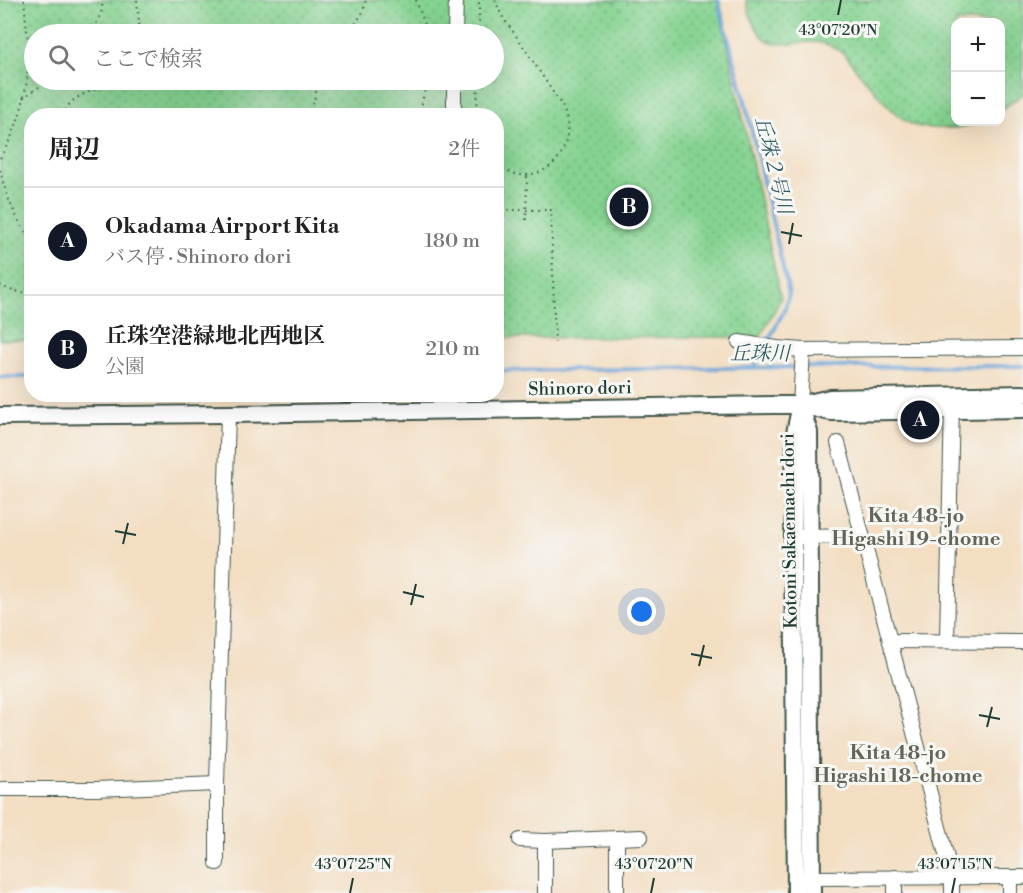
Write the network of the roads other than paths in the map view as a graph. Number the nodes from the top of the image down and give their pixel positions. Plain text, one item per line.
1 (456, 0) edge
2 (455, 24) edge
3 (454, 90) edge
4 (454, 108) edge
5 (746, 343) dead end
6 (1023, 348) edge
7 (803, 353) junction
8 (1023, 394) edge
9 (951, 403) junction
10 (801, 405) junction
11 (1023, 409) edge
12 (228, 414) junction
13 (0, 416) edge
14 (838, 443) dead end
15 (862, 536) junction
16 (801, 537) junction
17 (890, 641) junction
18 (947, 641) junction
19 (1023, 642) edge
20 (217, 784) junction
21 (0, 789) edge
22 (640, 837) dead end
23 (617, 838) junction
24 (520, 840) dead end
25 (545, 841) junction
26 (217, 863) dead end
27 (895, 877) junction
28 (952, 877) junction
29 (1016, 877) edge
30 (804, 885) edge
31 (545, 893) edge
32 (617, 893) edge
33 (895, 893) edge
34 (952, 893) edge
35 (1010, 893) edge

1 - 2 street
3 - 4 street
5 - 7 street
6 - 7 street
7 - 10 street
8 - 9 street, Shinoro dori
9 - 10 street, Shinoro dori
9 - 11 street, Shinoro dori
9 - 18 street
10 - 12 street, Shinoro dori
10 - 16 street, Kotoni Sakaemachi dori
12 - 13 street, Shinoro dori
12 - 20 street
14 - 15 street
15 - 16 street
15 - 17 street
16 - 30 street, Kotoni Sakaemachi dori
17 - 18 street
17 - 28 street
18 - 19 street
20 - 21 street
20 - 26 street
22 - 23 street
23 - 25 street
23 - 32 street
24 - 25 street
25 - 31 street
27 - 28 street
27 - 30 street
27 - 33 street
28 - 29 street
28 - 34 street
29 - 35 street

